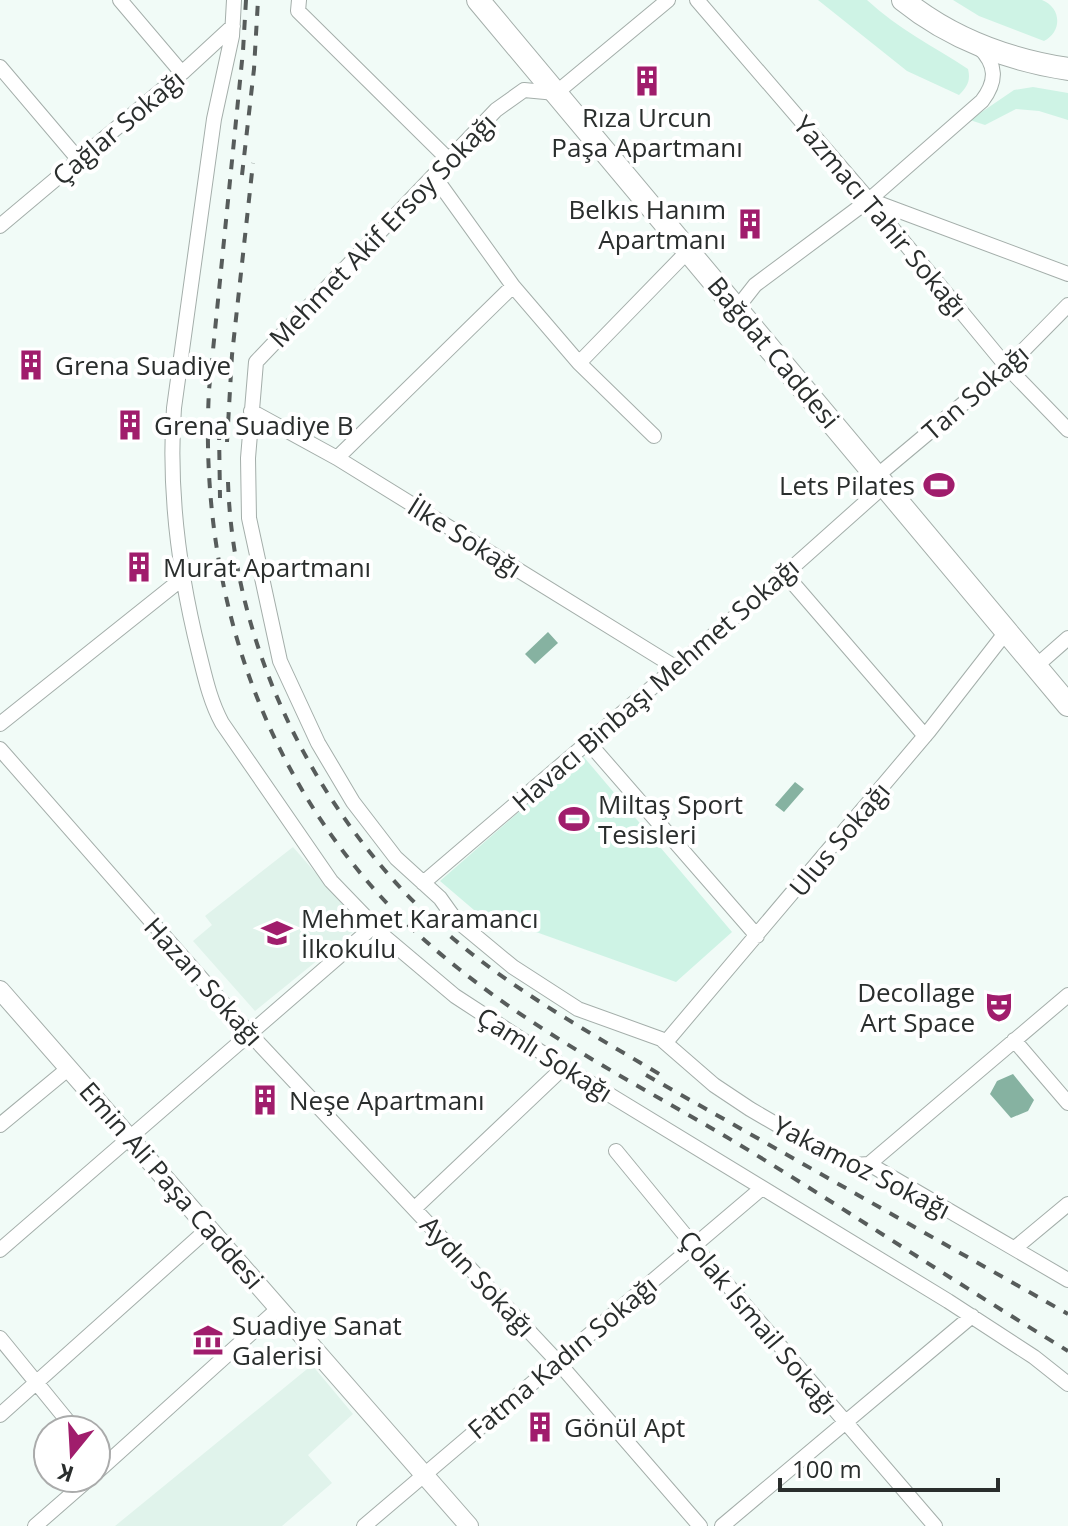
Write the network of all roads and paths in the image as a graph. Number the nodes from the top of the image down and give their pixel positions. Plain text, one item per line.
1 (120, 0) edge
2 (234, 0) edge
3 (478, 0) edge
4 (668, 0) edge
5 (697, 0) edge
6 (903, 0) edge
7 (298, 6) edge
8 (233, 26) junction
9 (974, 42) junction
10 (0, 67) edge
11 (1068, 69) edge
12 (182, 73) junction
13 (556, 93) junction
14 (79, 160) junction
15 (449, 160) junction
16 (434, 176) junction
17 (869, 200) junction
18 (0, 226) edge
19 (689, 250) junction
20 (1068, 274) edge
21 (513, 286) junction
22 (1068, 305) edge
23 (737, 308) junction
24 (579, 363) junction
25 (1007, 367) junction
26 (251, 411) junction
27 (1068, 430) edge
28 (654, 436) dead end
29 (337, 458) junction
30 (882, 480) junction
31 (785, 574) junction
32 (183, 578) junction
33 (1006, 632) junction
34 (1068, 638) edge
35 (675, 667) junction
36 (1035, 667) junction
37 (1068, 705) edge
38 (0, 724) edge
39 (925, 736) junction
40 (588, 742) junction
41 (0, 749) edge
42 (423, 883) junction
43 (374, 926) junction
44 (757, 936) junction
45 (0, 990) edge
46 (1068, 995) edge
47 (251, 1035) junction
48 (1014, 1040) junction
49 (666, 1042) junction
50 (564, 1067) junction
51 (69, 1068) junction
52 (1068, 1103) edge
53 (0, 1125) edge
54 (131, 1139) junction
55 (616, 1151) dead end
56 (869, 1164) junction
57 (762, 1188) junction
58 (1068, 1204) edge
59 (415, 1208) junction
60 (209, 1228) junction
61 (694, 1246) junction
62 (1015, 1248) junction
63 (0, 1250) edge
64 (1068, 1280) edge
65 (279, 1308) junction
66 (972, 1316) junction
67 (0, 1338) edge
68 (557, 1361) junction
69 (36, 1382) junction
70 (1068, 1384) edge
71 (62, 1414) edge
72 (0, 1415) edge
73 (844, 1422) junction
74 (112, 1454) edge
75 (423, 1474) junction
76 (72, 1494) edge
77 (35, 1526) edge
78 (364, 1526) edge
79 (469, 1526) edge
80 (700, 1526) edge
81 (722, 1526) edge
82 (935, 1526) edge

1 - 12 street
2 - 8 street, Çamlı Sokağı
3 - 13 main road, Bağdat Caddesi
4 - 13 street
5 - 17 street, Yazmacı Tahir Sokağı
6 - 9 main road
7 - 15 street
8 - 12 street, Çağlar Sokağı
8 - 32 street, Çamlı Sokağı
9 - 11 main road
9 - 17 street
10 - 14 street
12 - 14 street, Çağlar Sokağı
13 - 15 street, Mehmet Akif Ersoy Sokağı
13 - 19 main road, Bağdat Caddesi
14 - 18 street, Çağlar Sokağı
15 - 16 street, Mehmet Akif Ersoy Sokağı
16 - 21 street
16 - 26 street, Mehmet Akif Ersoy Sokağı
17 - 20 street
17 - 23 street
17 - 25 street, Yazmacı Tahir Sokağı
19 - 23 main road, Bağdat Caddesi
19 - 24 street
21 - 24 street
21 - 29 street
22 - 25 street, Tan Sokağı
23 - 30 main road, Bağdat Caddesi
24 - 28 street
25 - 27 street, Yazmacı Tahir Sokağı
25 - 30 street, Tan Sokağı
26 - 29 street, İlke Sokağı
26 - 42 street, Yakamoz Sokağı
29 - 35 street, İlke Sokağı
30 - 31 street, Havacı Binbaşı Mehmet Sokağı
30 - 33 main road, Bağdat Caddesi
31 - 35 street, Havacı Binbaşı Mehmet Sokağı
31 - 39 street
32 - 38 street
32 - 43 street, Çamlı Sokağı
33 - 36 main road, Bağdat Caddesi
33 - 39 street, Ulus Sokağı
34 - 36 street
35 - 40 street, Havacı Binbaşı Mehmet Sokağı
36 - 37 main road, Bağdat Caddesi
39 - 44 street, Ulus Sokağı
40 - 42 street, Havacı Binbaşı Mehmet Sokağı
40 - 44 street
41 - 47 street, Hazan Sokağı
42 - 49 street, Yakamoz Sokağı
43 - 47 street
43 - 50 street, Çamlı Sokağı
44 - 49 street, Ulus Sokağı
45 - 51 street, Emin Ali Paşa Caddesi
46 - 48 street
47 - 54 street
47 - 59 street, Hazan Sokağı
48 - 52 street
48 - 56 street
49 - 56 street, Yakamoz Sokağı
50 - 57 street, Çamlı Sokağı
50 - 59 street
51 - 53 street
51 - 54 street, Emin Ali Paşa Caddesi
54 - 60 street, Emin Ali Paşa Caddesi
54 - 63 street
55 - 61 street, Çolak İsmail Sokağı
56 - 62 street, Yakamoz Sokağı
57 - 61 street, Fatma Kadın Sokağı
57 - 66 street, Çamlı Sokağı
58 - 62 street
59 - 68 street, Aydın Sokağı
60 - 65 street, Emin Ali Paşa Caddesi
60 - 69 street
61 - 68 street, Fatma Kadın Sokağı
61 - 73 street, Çolak İsmail Sokağı
62 - 64 street, Yakamoz Sokağı
65 - 74 street
65 - 75 street, Emin Ali Paşa Caddesi
66 - 70 street, Çamlı Sokağı
66 - 73 street
67 - 69 street
68 - 75 street, Fatma Kadın Sokağı
68 - 80 street, Aydın Sokağı
69 - 71 street
69 - 72 street
73 - 81 street
73 - 82 street, Çolak İsmail Sokağı
75 - 78 street, Fatma Kadın Sokağı
75 - 79 street, Emin Ali Paşa Caddesi
76 - 77 street

